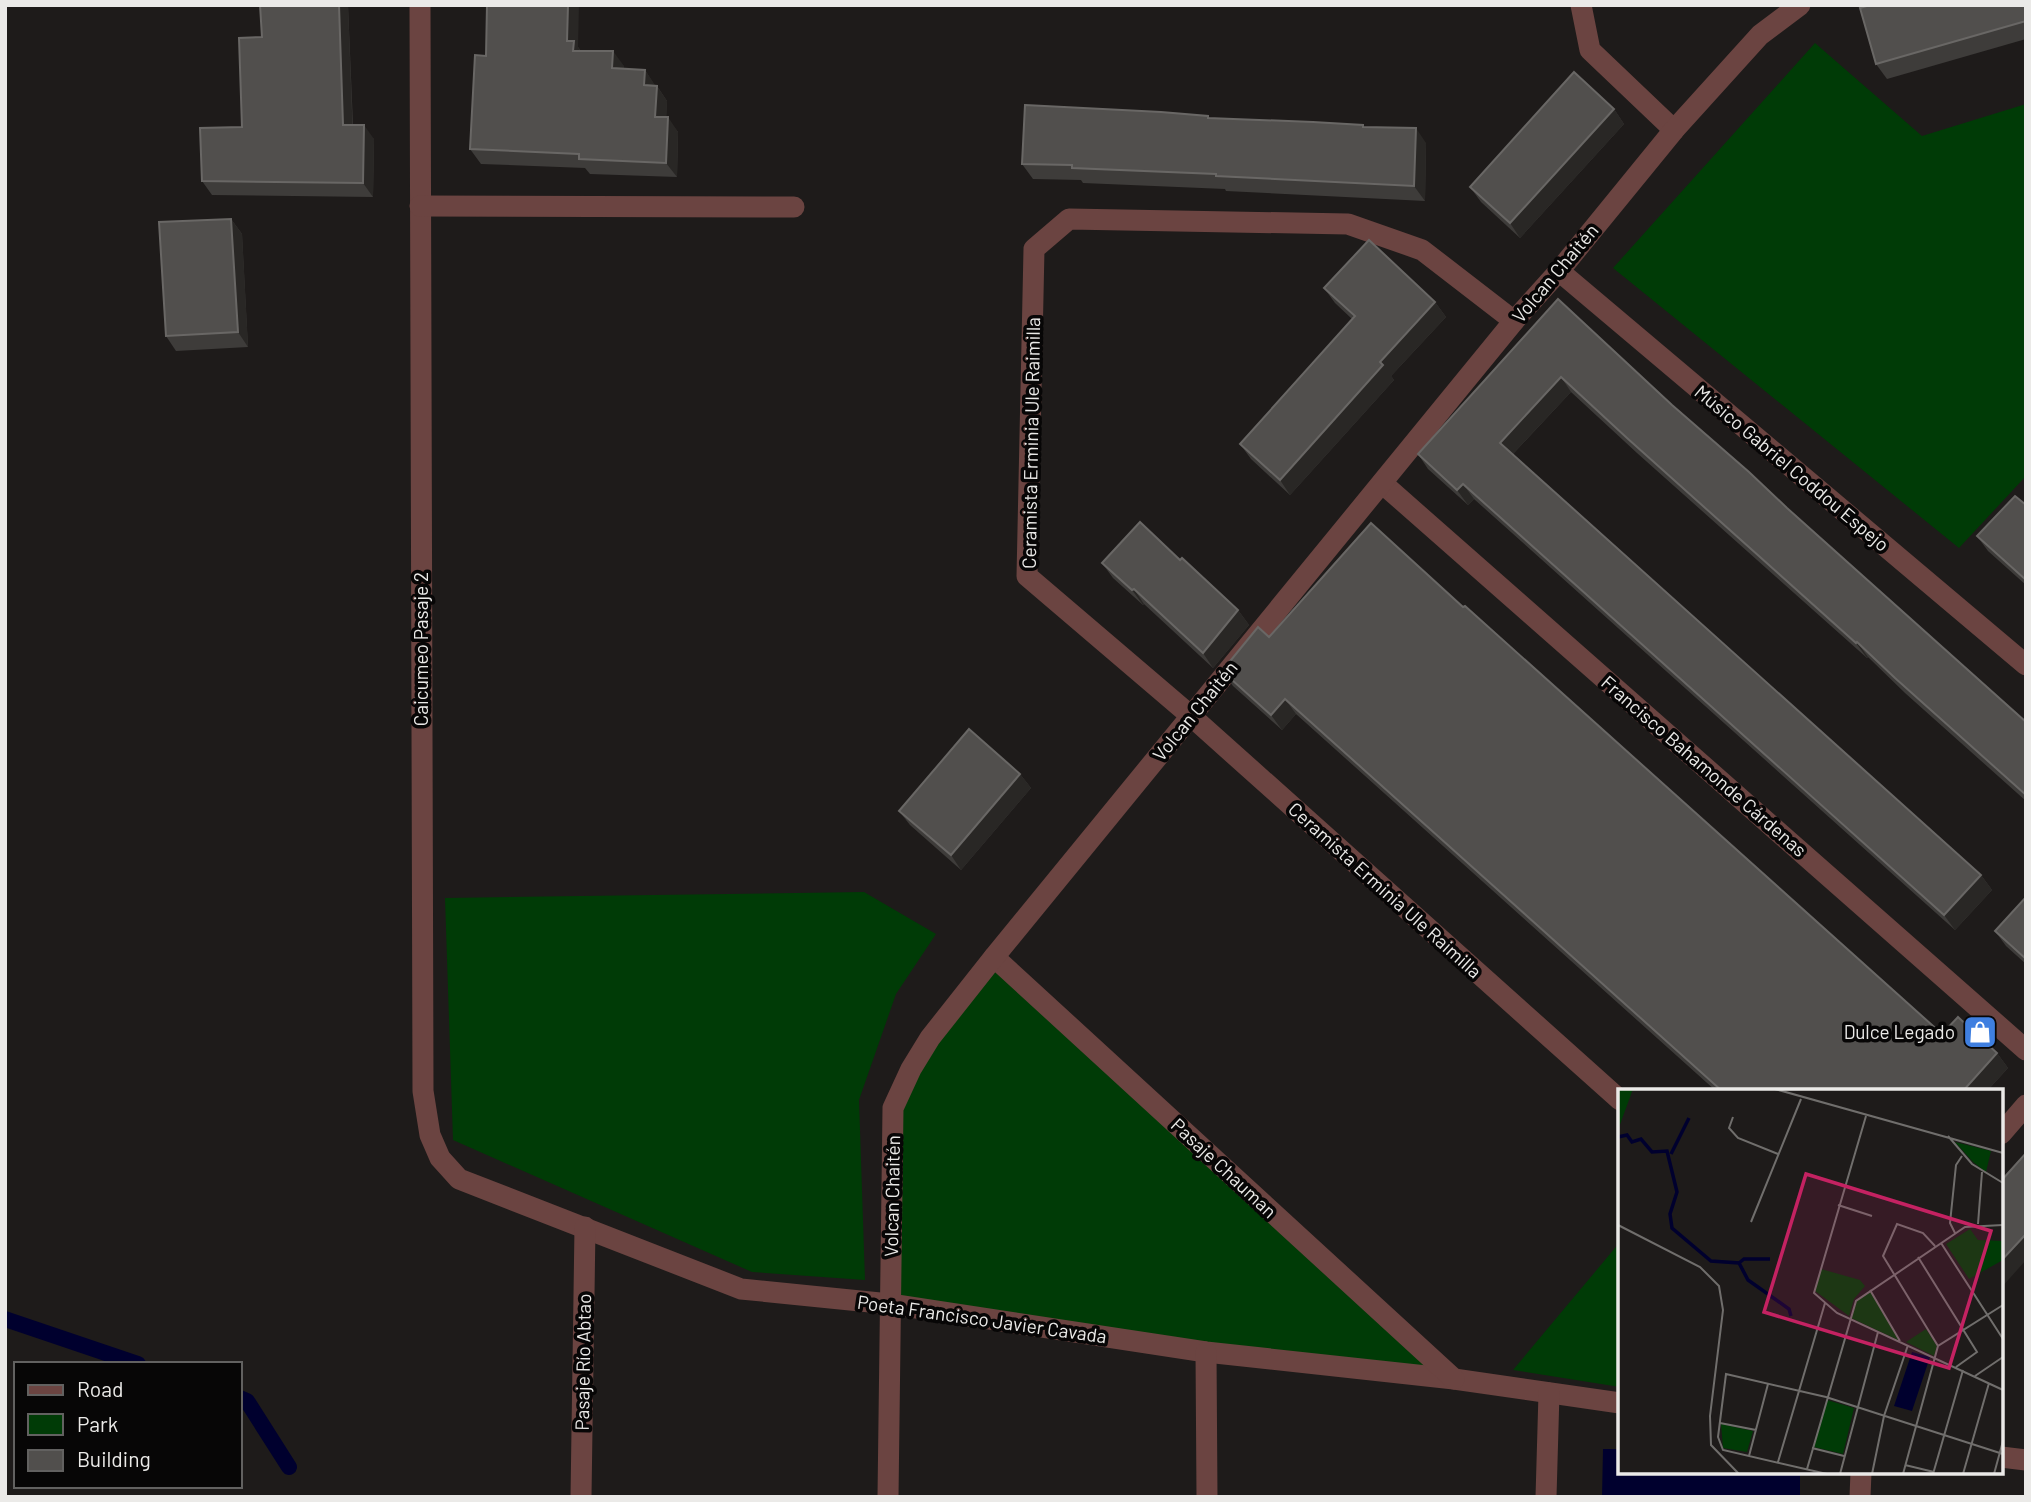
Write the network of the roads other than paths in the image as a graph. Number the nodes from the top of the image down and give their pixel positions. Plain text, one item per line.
1 (420, 5) edge
2 (1581, 5) edge
3 (1800, 5) edge
4 (1674, 130) junction
5 (419, 206) junction
6 (794, 207) dead end
7 (1559, 271) junction
8 (1514, 321) junction
9 (1382, 483) junction
10 (2026, 665) edge
11 (1191, 716) junction
12 (994, 957) junction
13 (2026, 1050) edge
14 (423, 1091) joint
15 (1618, 1098) edge
16 (2026, 1105) edge
17 (2003, 1132) edge
18 (585, 1227) junction
19 (890, 1304) junction
20 (1206, 1352) junction
21 (1454, 1379) junction
22 (1549, 1393) junction
23 (1618, 1403) edge
24 (2003, 1457) edge
25 (2026, 1461) edge
26 (1861, 1474) edge
27 (581, 1497) edge
28 (888, 1497) edge
29 (1207, 1497) edge
30 (1546, 1497) edge
31 (1860, 1497) edge

1 - 5 street, Caicumeo Pasaje 2
2 - 4 street
3 - 4 street, Volcan Chaitén
4 - 7 street, Volcan Chaitén
5 - 6 street
5 - 14 street, Caicumeo Pasaje 2
7 - 8 street, Volcan Chaitén
7 - 10 street, Músico Gabriel Coddou Espejo
8 - 9 street, Volcan Chaitén
8 - 11 street, Ceramista Erminia Ule Raimilla
9 - 11 street, Volcan Chaitén
9 - 13 street, Francisco Bahamonde Cárdenas
11 - 12 street, Volcan Chaitén
11 - 15 street, Ceramista Erminia Ule Raimilla
12 - 19 street, Volcan Chaitén
12 - 21 street, Pasaje Chauman
14 - 18 street, Poeta Francisco Javier Cavada
16 - 17 street
18 - 19 street, Poeta Francisco Javier Cavada
18 - 27 street, Pasaje Río Abtao
19 - 20 street, Poeta Francisco Javier Cavada
19 - 28 street, Volcan Chaitén
20 - 21 street, Poeta Francisco Javier Cavada
20 - 29 street
21 - 22 street, Poeta Francisco Javier Cavada
22 - 23 street, Poeta Francisco Javier Cavada
22 - 30 street
24 - 25 street
26 - 31 street

